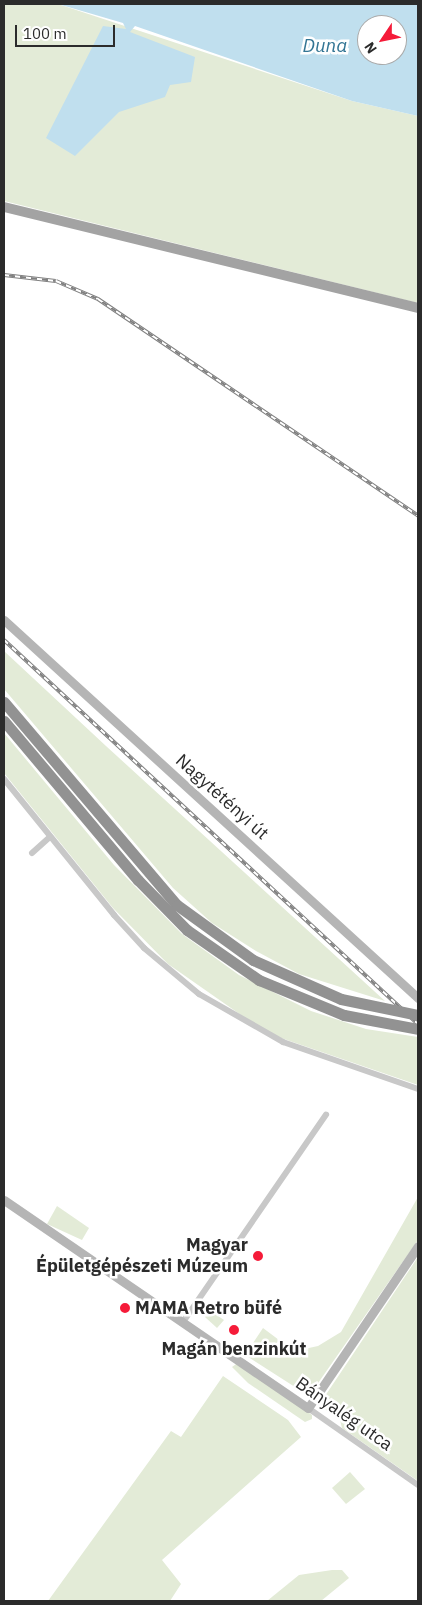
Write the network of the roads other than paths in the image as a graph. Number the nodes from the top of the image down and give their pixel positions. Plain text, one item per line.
1 (4, 207) edge
2 (418, 308) edge
3 (4, 620) edge
4 (4, 702) edge
5 (4, 721) edge
6 (4, 779) edge
7 (50, 837) junction
8 (32, 853) dead end
9 (418, 998) edge
10 (418, 1015) edge
11 (418, 1029) edge
12 (418, 1089) edge
13 (326, 1115) dead end
14 (4, 1200) edge
15 (418, 1246) edge
16 (183, 1322) junction
17 (308, 1408) junction
18 (418, 1485) edge

1 - 2 main road
3 - 9 street, Nagytétényi út
4 - 10 highway, bridge
5 - 11 highway, bridge
6 - 7 street
7 - 8 street
7 - 12 street
13 - 16 street
14 - 16 street, Bányalég utca
15 - 17 street
16 - 17 street, Bányalég utca
17 - 18 street, Bányalég utca

